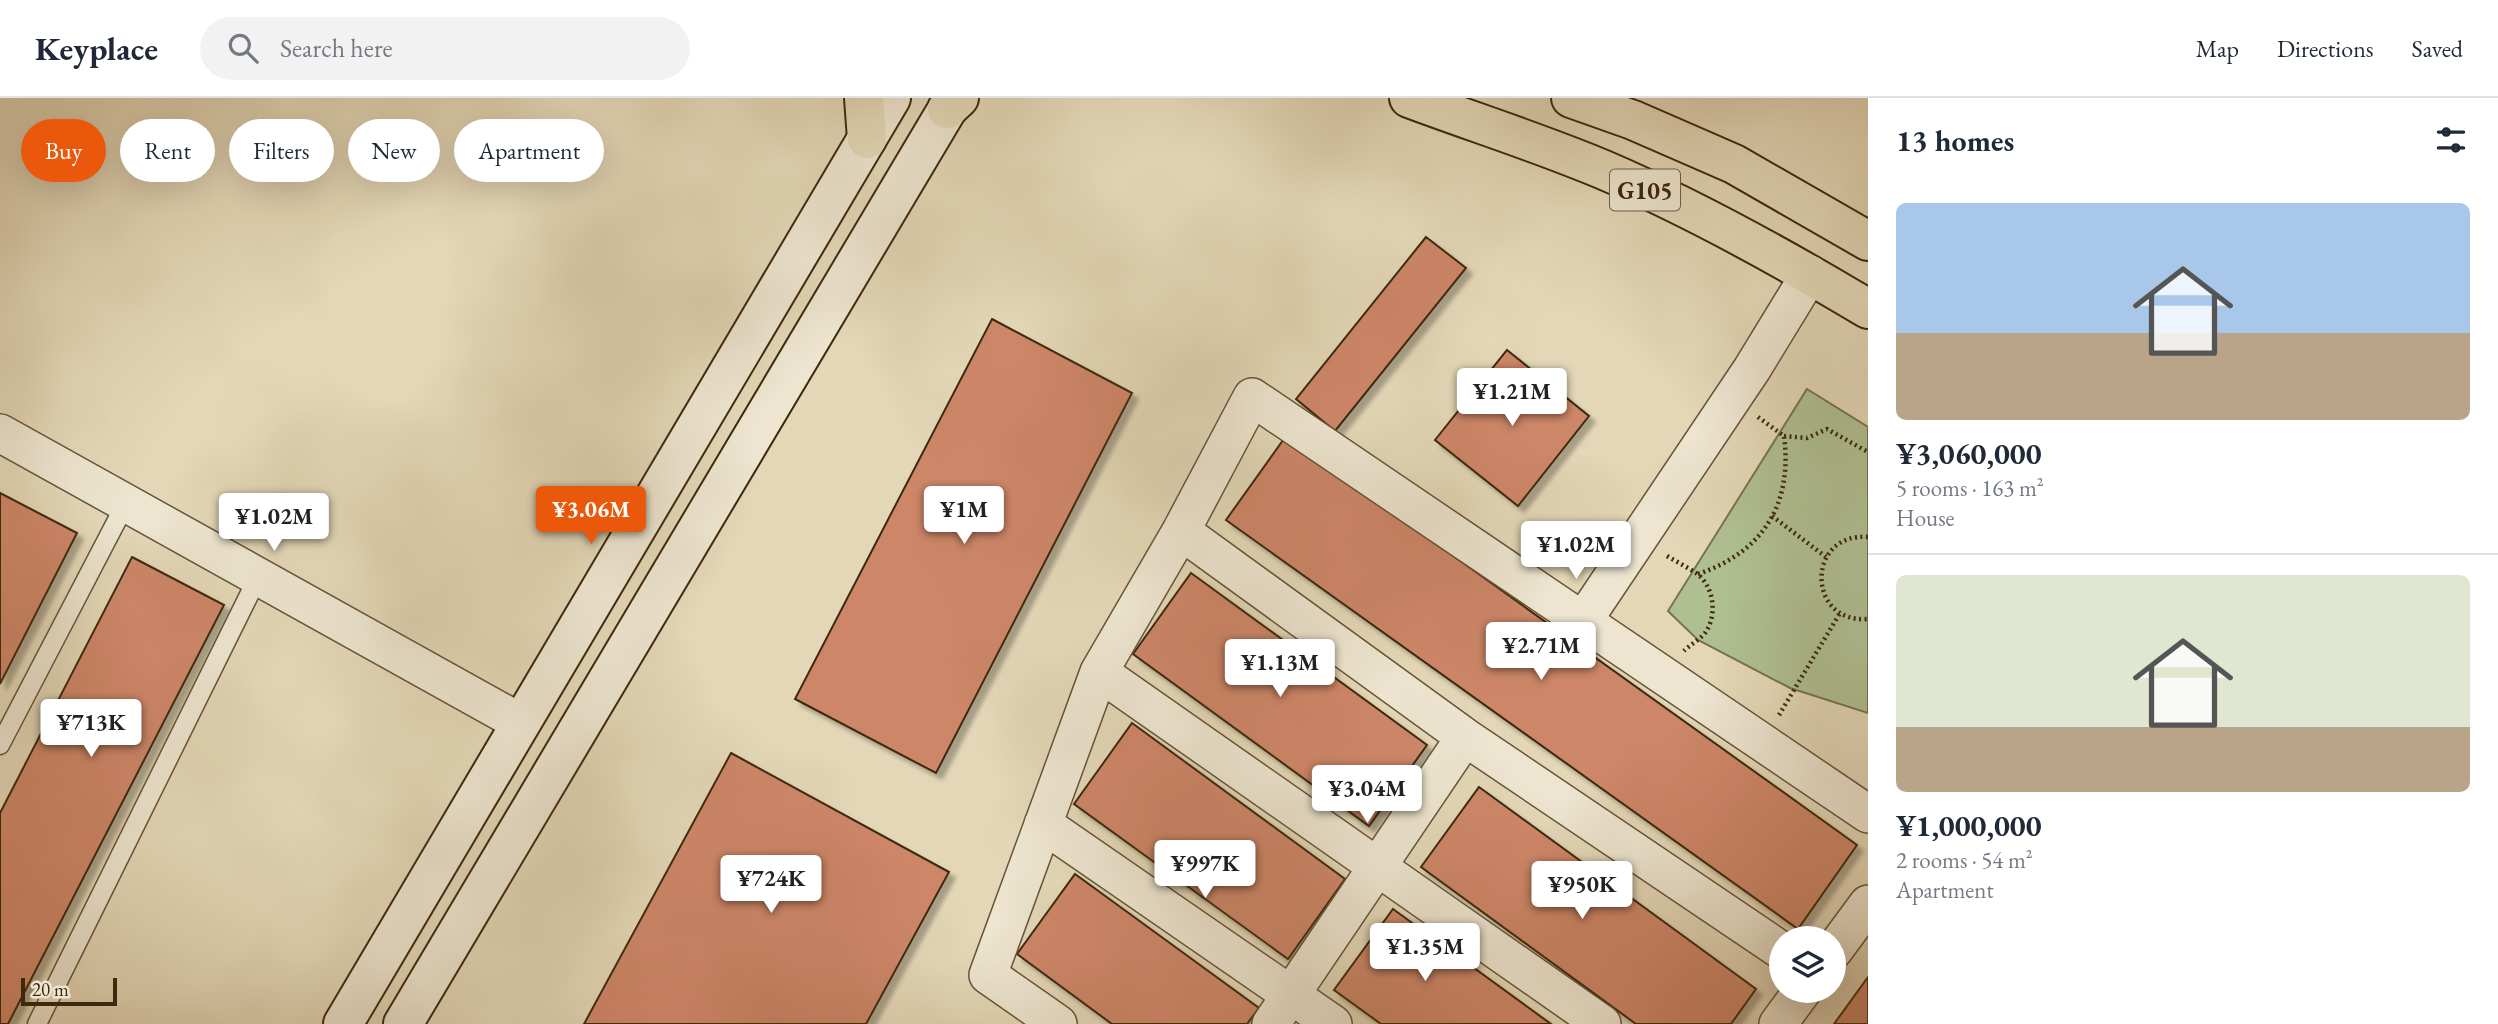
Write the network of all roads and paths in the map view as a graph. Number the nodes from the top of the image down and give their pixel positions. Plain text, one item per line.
1 (864, 98) edge
2 (891, 98) edge
3 (1409, 98) edge
4 (1571, 98) edge
5 (953, 102) edge
6 (867, 139) junction
7 (1868, 241) edge
8 (1810, 274) junction
9 (1868, 309) edge
10 (1732, 399) junction
11 (0, 433) edge
12 (1784, 436) junction
13 (1868, 452) edge
14 (126, 503) junction
15 (1773, 516) junction
16 (1181, 531) junction
17 (1868, 537) edge
18 (1826, 557) junction
19 (258, 577) junction
20 (1840, 613) junction
21 (1868, 619) edge
22 (1583, 621) junction
23 (1099, 672) junction
24 (1662, 674) junction
25 (521, 723) junction
26 (1465, 737) junction
27 (1762, 742) junction
28 (0, 745) edge
29 (1868, 814) edge
30 (1043, 824) junction
31 (1377, 867) junction
32 (1868, 904) edge
33 (1846, 934) edge
34 (1769, 942) edge
35 (1281, 1009) edge
36 (37, 1024) edge
37 (343, 1024) edge
38 (403, 1024) edge
39 (1058, 1024) edge
40 (1333, 1024) edge
41 (1602, 1024) edge

1 - 6 highway
2 - 6 main road
3 - 8 highway, G105
4 - 7 highway, G105
5 - 38 main road
6 - 25 main road
8 - 9 highway, G105
8 - 10 street
10 - 12 path
10 - 22 street
11 - 14 street
12 - 13 path
12 - 15 path
14 - 19 street
14 - 28 lane
15 - 18 path
15 - 24 path
16 - 22 street
16 - 23 street
16 - 26 street
17 - 18 path
18 - 20 path
19 - 25 street
19 - 36 lane
20 - 21 path
20 - 27 path
22 - 24 street
23 - 30 street
23 - 31 street
24 - 27 street
25 - 37 main road
26 - 31 street
26 - 34 street
27 - 29 street
30 - 35 street
30 - 39 street
31 - 35 street
31 - 41 street
32 - 33 street
35 - 40 street

